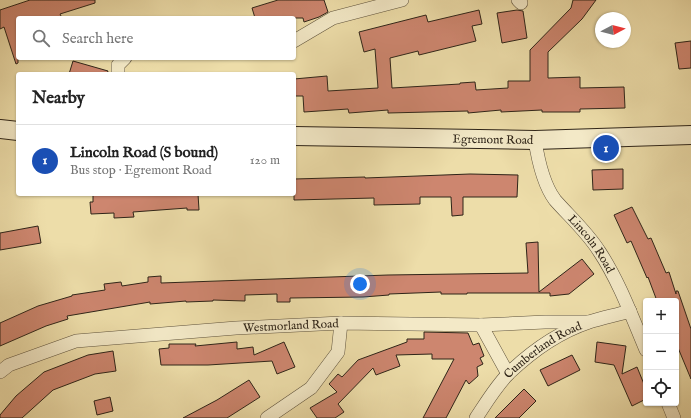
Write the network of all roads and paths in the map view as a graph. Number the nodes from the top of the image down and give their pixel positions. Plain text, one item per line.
1 (402, 0) edge
2 (296, 40) edge
3 (123, 60) edge
4 (118, 72) edge
5 (0, 129) edge
6 (16, 131) edge
7 (691, 135) edge
8 (296, 136) edge
9 (535, 140) junction
10 (630, 311) junction
11 (588, 322) junction
12 (340, 323) junction
13 (481, 325) junction
14 (643, 343) edge
15 (0, 372) edge
16 (508, 374) junction
17 (669, 406) edge
18 (267, 418) edge
19 (476, 418) edge
20 (674, 418) edge

1 - 2 street
3 - 4 street
5 - 6 main road
7 - 9 main road, Egremont Road
8 - 9 main road, Egremont Road
9 - 10 street, Lincoln Road
10 - 11 street, Cumberland Road
10 - 14 street, Lincoln Road
11 - 13 street, Westmorland Road
11 - 16 street, Cumberland Road
12 - 13 street, Westmorland Road
12 - 15 street, Westmorland Road
12 - 18 street
13 - 16 street
16 - 19 street, Cumberland Road
17 - 20 street

